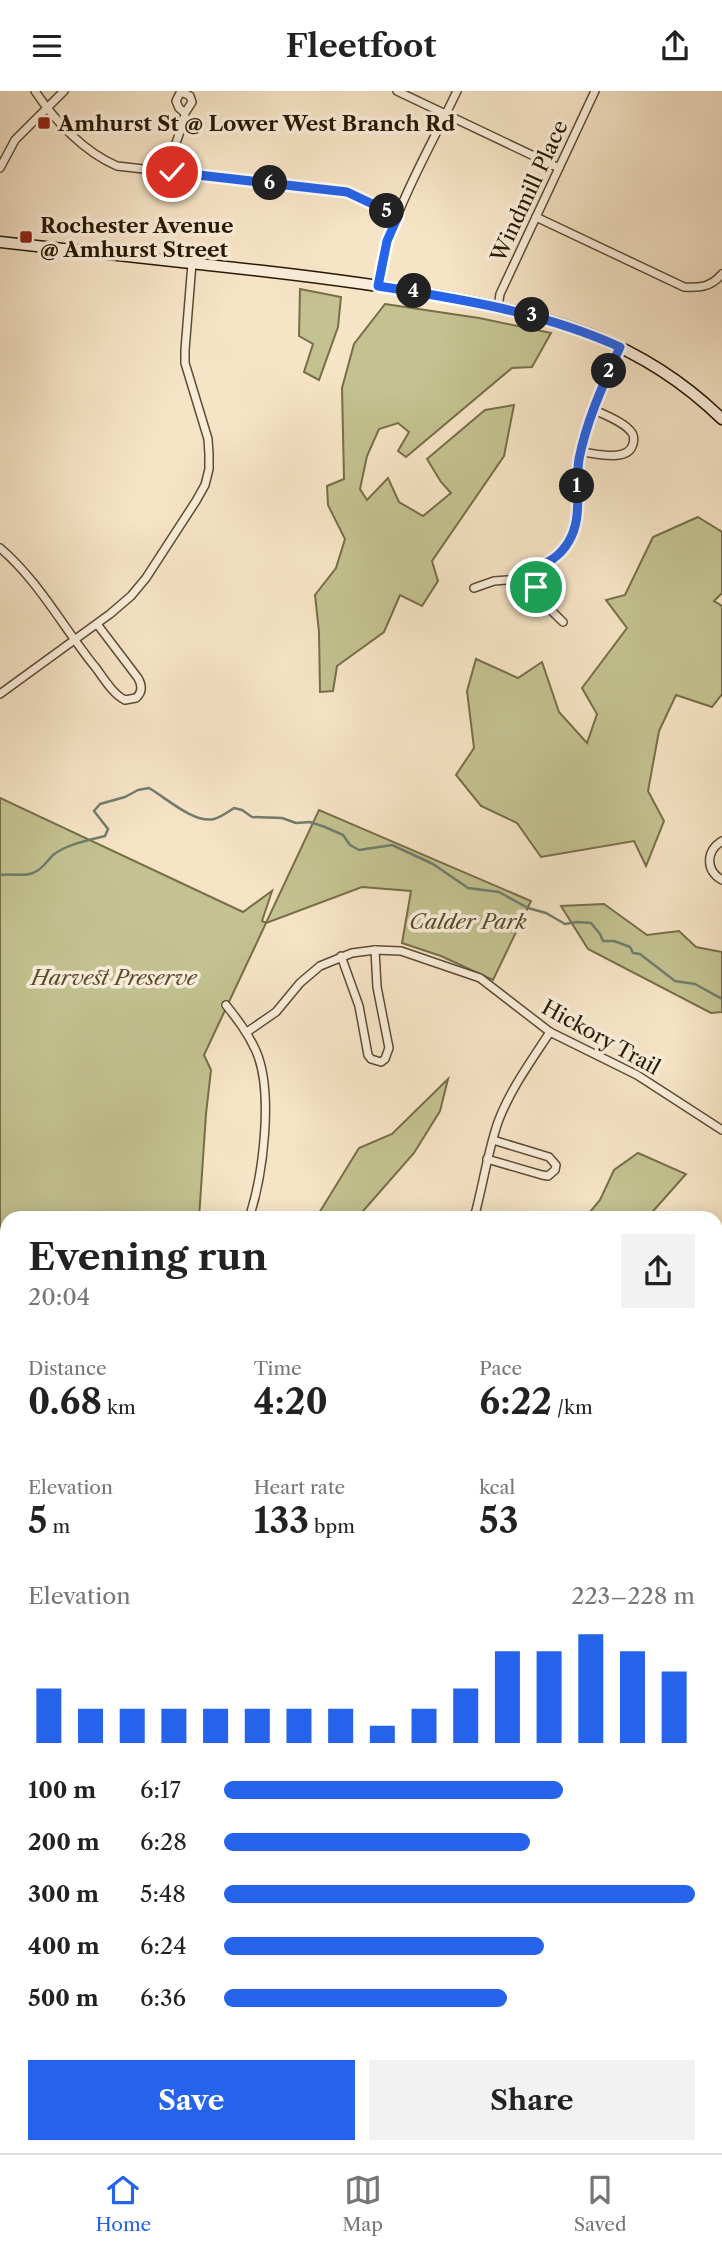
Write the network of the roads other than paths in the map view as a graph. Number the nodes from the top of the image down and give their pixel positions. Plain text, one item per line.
1 (35, 91) edge
2 (64, 91) edge
3 (397, 91) edge
4 (457, 91) edge
5 (595, 91) edge
6 (47, 108) junction
7 (185, 113) dead end
8 (446, 114) junction
9 (0, 168) edge
10 (559, 168) junction
11 (172, 172) junction
12 (398, 216) junction
13 (536, 217) junction
14 (0, 242) edge
15 (192, 263) junction
16 (722, 274) edge
17 (378, 286) junction
18 (498, 307) junction
19 (620, 347) junction
20 (593, 409) junction
21 (722, 419) edge
22 (581, 452) junction
23 (0, 548) edge
24 (536, 567) junction
25 (519, 579) junction
26 (474, 588) dead end
27 (530, 590) junction
28 (563, 622) dead end
29 (97, 624) junction
30 (73, 640) junction
31 (0, 694) edge
32 (722, 841) edge
33 (722, 880) edge
34 (375, 950) junction
35 (341, 956) junction
36 (226, 1005) dead end
37 (247, 1032) junction
38 (550, 1032) junction
39 (722, 1130) edge
40 (493, 1140) junction
41 (487, 1159) junction
42 (251, 1211) edge
43 (476, 1211) edge

1 - 6 street
2 - 6 street
3 - 8 street
4 - 8 street
5 - 10 street, Windmill Place
6 - 9 street
6 - 11 street
7 - 11 street
8 - 10 street
8 - 12 street
10 - 13 street, Windmill Place
11 - 12 street
12 - 17 street
13 - 16 street
13 - 18 street, Windmill Place
14 - 15 main road
15 - 17 main road
15 - 29 street
17 - 18 main road
18 - 19 main road
19 - 20 street
19 - 21 main road
20 - 22 street
20 - 22 street
22 - 24 street
23 - 30 street
24 - 25 street
24 - 27 street
25 - 26 street
25 - 27 street
27 - 28 street
29 - 30 street
29 - 30 street
30 - 31 street
32 - 33 street
34 - 35 street, Hickory Trail
34 - 35 street
34 - 38 street, Hickory Trail
35 - 37 street, Hickory Trail
36 - 37 street
37 - 42 street
38 - 39 street, Hickory Trail
38 - 40 street
40 - 41 street
40 - 41 street
41 - 43 street

